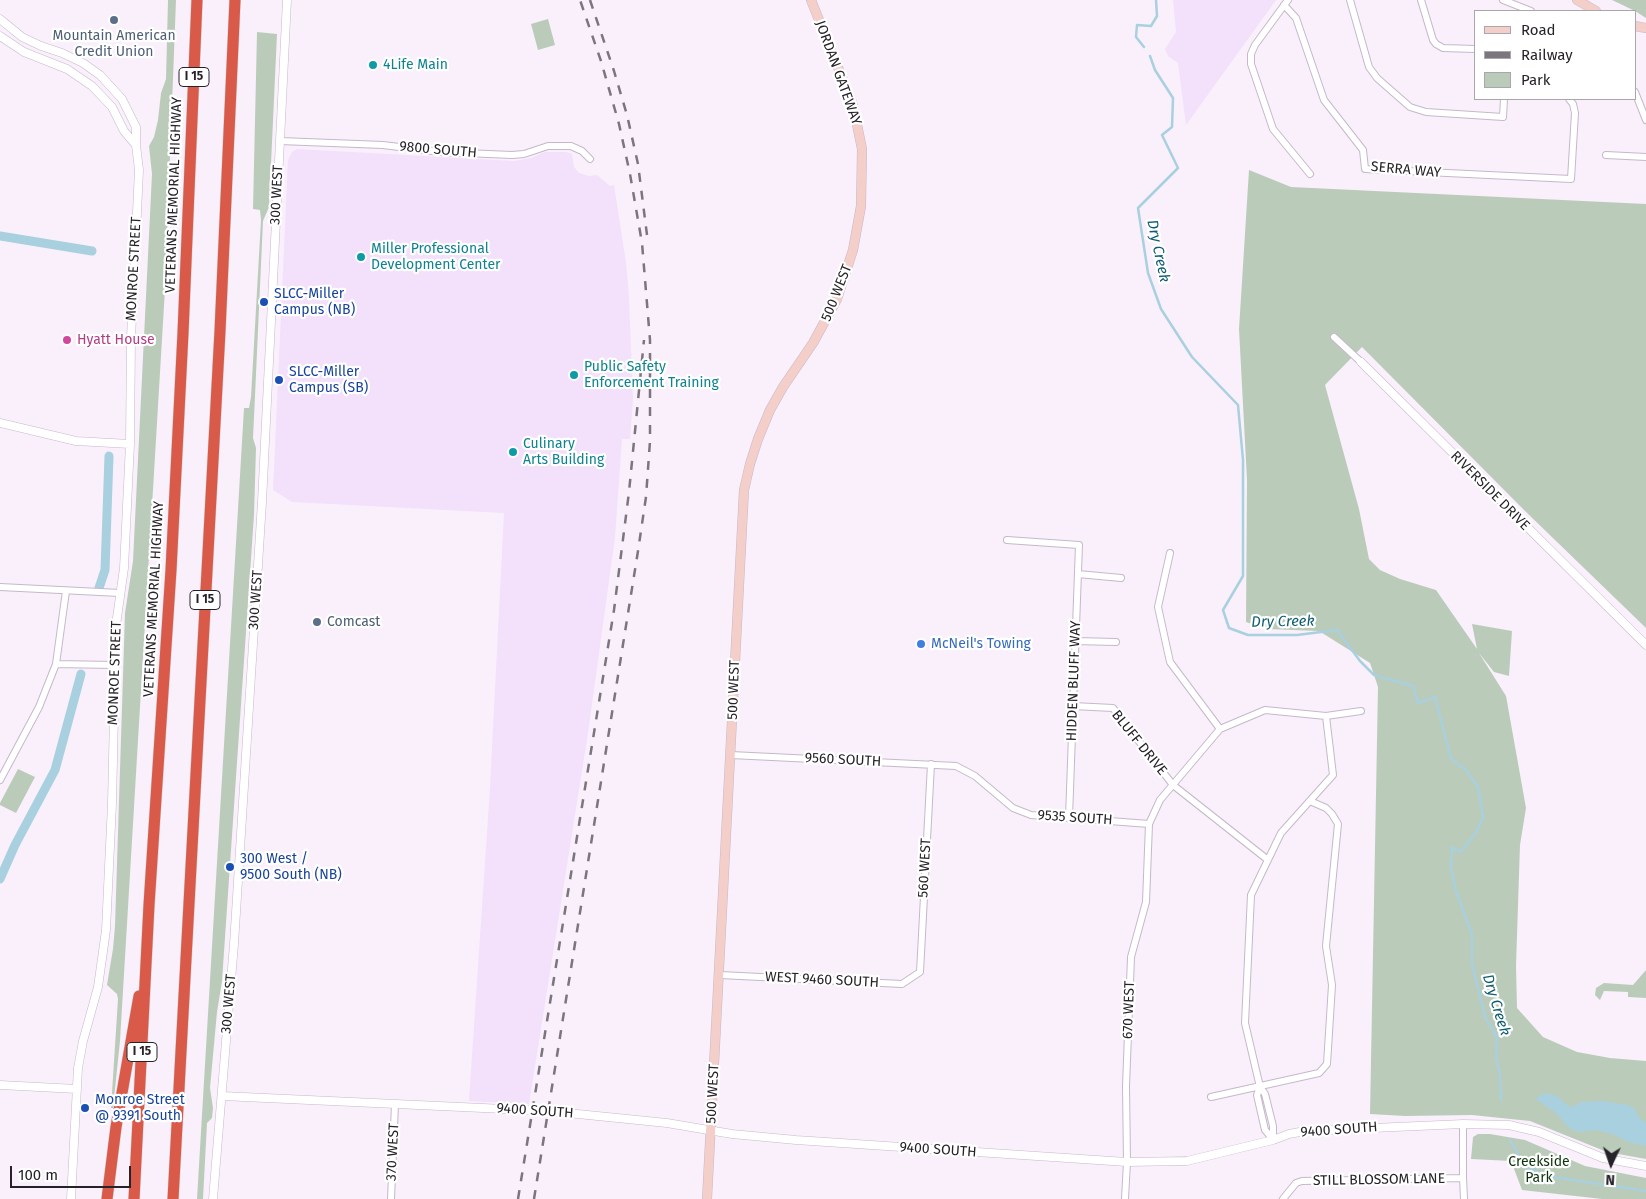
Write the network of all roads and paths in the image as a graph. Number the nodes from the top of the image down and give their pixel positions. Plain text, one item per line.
1 (197, 0) edge
2 (236, 0) edge
3 (287, 0) edge
4 (810, 0) edge
5 (1350, 0) edge
6 (1421, 0) edge
7 (1503, 0) edge
8 (1577, 0) edge
9 (1511, 2) edge
10 (1286, 3) edge
11 (1519, 3) edge
12 (1530, 10) edge
13 (1594, 10) edge
14 (0, 19) edge
15 (0, 36) edge
16 (1474, 50) edge
17 (1636, 95) edge
18 (1504, 100) edge
19 (1570, 100) edge
20 (1646, 120) edge
21 (280, 140) junction
22 (136, 146) junction
23 (1606, 155) dead end
24 (1646, 157) edge
25 (590, 159) dead end
26 (1310, 174) dead end
27 (861, 206) joint
28 (1334, 337) dead end
29 (1361, 362) joint
30 (0, 423) edge
31 (130, 444) junction
32 (1008, 540) dead end
33 (1170, 553) dead end
34 (1078, 574) junction
35 (1121, 578) dead end
36 (0, 587) edge
37 (66, 592) junction
38 (120, 594) junction
39 (1075, 641) junction
40 (1116, 642) dead end
41 (1646, 644) edge
42 (56, 664) junction
43 (115, 666) junction
44 (1073, 706) junction
45 (1361, 711) dead end
46 (1326, 716) junction
47 (1220, 729) junction
48 (731, 755) junction
49 (931, 764) junction
50 (956, 766) joint
51 (0, 780) edge
52 (1173, 785) junction
53 (1310, 801) junction
54 (1070, 818) junction
55 (1149, 824) junction
56 (1268, 860) junction
57 (149, 905) junction
58 (920, 972) joint
59 (720, 974) junction
60 (0, 1085) edge
61 (1260, 1087) junction
62 (77, 1089) junction
63 (222, 1096) junction
64 (1212, 1097) dead end
65 (395, 1104) junction
66 (1463, 1124) junction
67 (711, 1130) junction
68 (1273, 1140) junction
69 (1127, 1162) junction
70 (1646, 1166) edge
71 (1462, 1178) junction
72 (71, 1199) edge
73 (107, 1199) edge
74 (134, 1199) edge
75 (173, 1199) edge
76 (213, 1199) edge
77 (391, 1199) edge
78 (707, 1199) edge
79 (1125, 1199) edge
80 (1283, 1199) edge
81 (1464, 1199) edge

1 - 57 highway, VETERANS MEMORIAL HIGHWAY / I 15
2 - 75 highway, I 15
3 - 21 street, 300 WEST
4 - 27 main road, JORDAN GATEWAY
5 - 18 street
6 - 16 street
7 - 9 street
8 - 13 main road
9 - 11 street
10 - 19 street, SERRA WAY
10 - 26 street
11 - 12 street
14 - 22 street, MONROE STREET
15 - 22 street, MONROE STREET
17 - 20 street
21 - 25 street, 9800 SOUTH
21 - 63 street, 300 WEST
22 - 31 street, MONROE STREET
23 - 24 street
27 - 48 main road, 500 WEST
28 - 29 street, RIVERSIDE DRIVE
29 - 41 street, RIVERSIDE DRIVE
30 - 31 street
31 - 38 street, MONROE STREET
32 - 34 street, HIDDEN BLUFF WAY
33 - 47 street
34 - 35 street
34 - 39 street, HIDDEN BLUFF WAY
36 - 37 street
37 - 38 street
37 - 42 street
38 - 43 street, MONROE STREET
39 - 40 street
39 - 44 street, HIDDEN BLUFF WAY
42 - 43 street
42 - 51 street
43 - 62 street, MONROE STREET
44 - 52 street, BLUFF DRIVE
44 - 54 street, HIDDEN BLUFF WAY
45 - 46 street
46 - 47 street
46 - 53 street
47 - 52 street
48 - 49 street, 9560 SOUTH
48 - 59 main road, 500 WEST
49 - 50 street, 9560 SOUTH
49 - 58 street, 560 WEST
50 - 54 street, 9535 SOUTH
52 - 55 street
52 - 56 street, BLUFF DRIVE
53 - 56 street
53 - 61 street
54 - 55 street, 9535 SOUTH
55 - 69 street, 670 WEST
56 - 61 street
57 - 73 highway
57 - 74 highway, VETERANS MEMORIAL HIGHWAY / I 15
58 - 59 street, WEST 9460 SOUTH
59 - 67 main road, 500 WEST
60 - 62 street
61 - 64 street
61 - 68 street
62 - 72 street, MONROE STREET
63 - 65 street, 9400 SOUTH
63 - 76 street, 300 WEST
65 - 67 street, 9400 SOUTH
65 - 77 street, 370 WEST
66 - 68 street, 9400 SOUTH
66 - 70 street, 9400 SOUTH
66 - 71 street
67 - 69 street, 9400 SOUTH
67 - 78 main road, 500 WEST
68 - 69 street, 9400 SOUTH
69 - 79 street, 670 WEST
71 - 80 street, STILL BLOSSOM LANE
71 - 81 street

